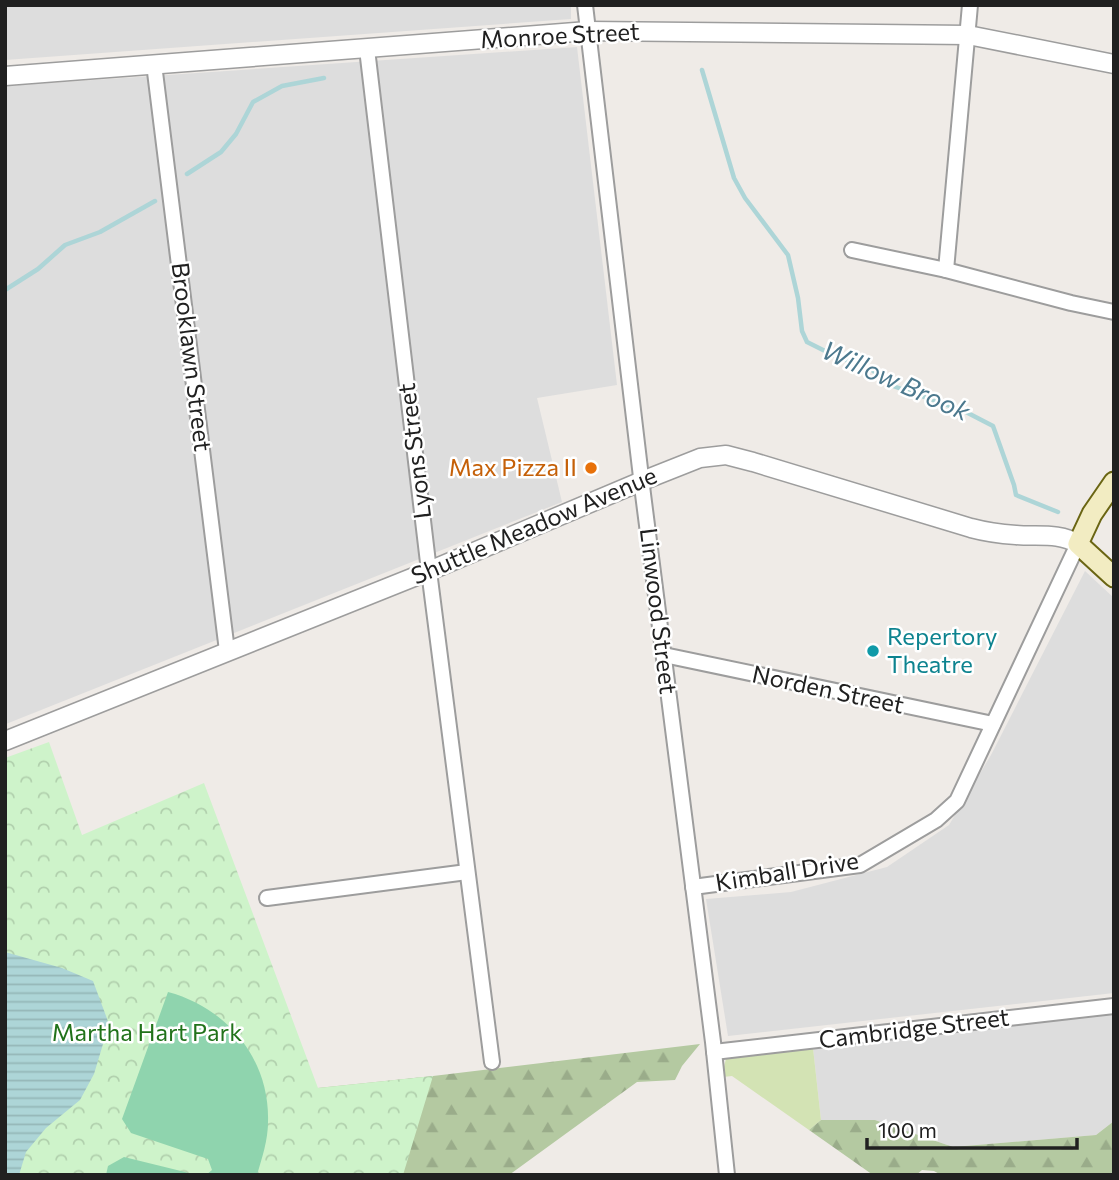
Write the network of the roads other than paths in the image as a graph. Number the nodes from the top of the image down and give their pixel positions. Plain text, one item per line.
1 (585, 5) edge
2 (970, 5) edge
3 (589, 31) junction
4 (968, 35) junction
5 (368, 49) junction
6 (154, 64) junction
7 (1114, 64) edge
8 (5, 76) edge
9 (852, 250) dead end
10 (946, 270) junction
11 (1114, 312) edge
12 (642, 481) junction
13 (1114, 482) edge
14 (1078, 544) junction
15 (429, 571) junction
16 (1114, 577) edge
17 (227, 650) junction
18 (664, 655) junction
19 (993, 724) junction
20 (5, 741) edge
21 (467, 872) junction
22 (693, 887) junction
23 (267, 898) dead end
24 (1114, 1006) edge
25 (714, 1052) junction
26 (492, 1062) dead end
27 (727, 1175) edge

1 - 3 street, Linwood Street
2 - 4 street
3 - 4 street, Monroe Street
3 - 5 street, Monroe Street
3 - 12 street, Linwood Street
4 - 7 street, Monroe Street
4 - 10 street
5 - 6 street, Monroe Street
5 - 15 street, Lyons Street
6 - 8 street, Monroe Street
6 - 17 street, Brooklawn Street
9 - 10 street
10 - 11 street
12 - 14 street, Shuttle Meadow Avenue
12 - 15 street, Shuttle Meadow Avenue
12 - 18 street, Linwood Street
13 - 14 main road
14 - 16 main road
14 - 19 street, Kimball Drive
15 - 17 street, Shuttle Meadow Avenue
15 - 21 street, Lyons Street
17 - 20 street, Shuttle Meadow Avenue
18 - 19 street, Norden Street
18 - 22 street, Linwood Street
19 - 22 street, Kimball Drive
21 - 23 street
21 - 26 street, Lyons Street
22 - 25 street, Linwood Street
24 - 25 street, Cambridge Street
25 - 27 street, Linwood Street

